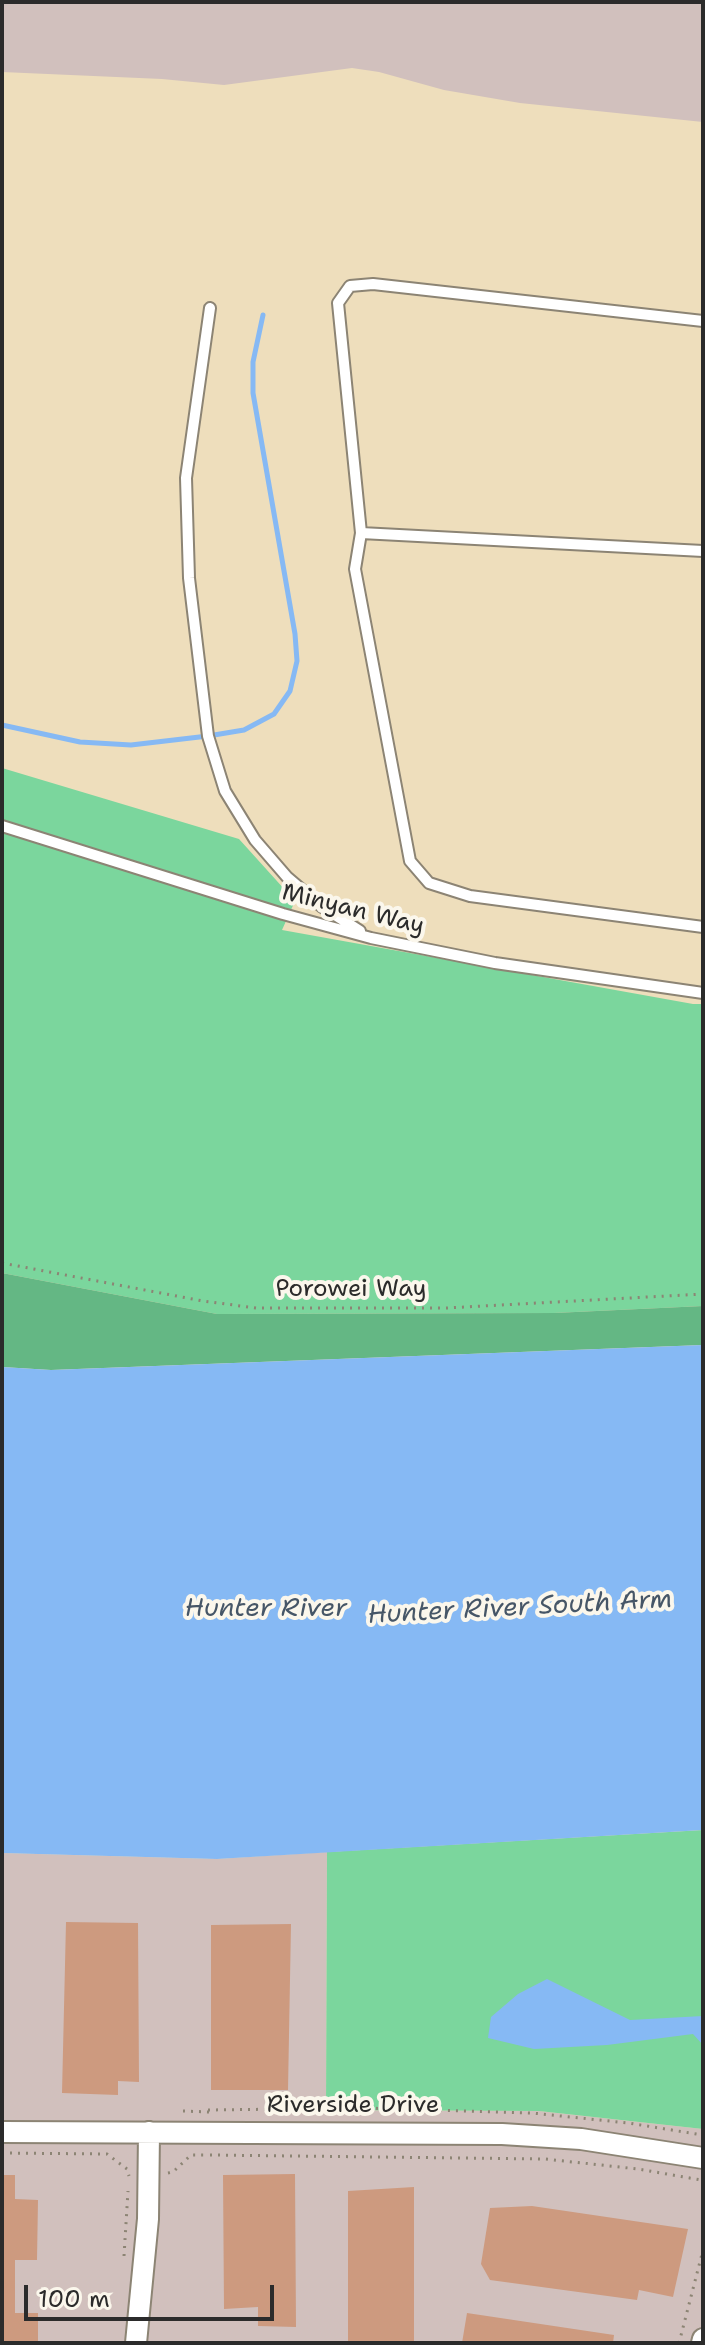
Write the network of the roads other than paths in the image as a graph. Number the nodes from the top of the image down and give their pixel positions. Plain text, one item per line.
1 (210, 308) dead end
2 (703, 321) edge
3 (361, 533) junction
4 (703, 551) edge
5 (2, 826) edge
6 (703, 927) edge
7 (371, 938) junction
8 (703, 993) edge
9 (2, 2132) edge
10 (149, 2132) junction
11 (703, 2158) edge
12 (136, 2343) edge

1 - 7 lane
2 - 3 lane
3 - 4 lane
3 - 6 lane
5 - 7 lane, Minyan Way
7 - 8 lane, Minyan Way
9 - 10 street, Riverside Drive
10 - 11 street, Riverside Drive
10 - 12 street

